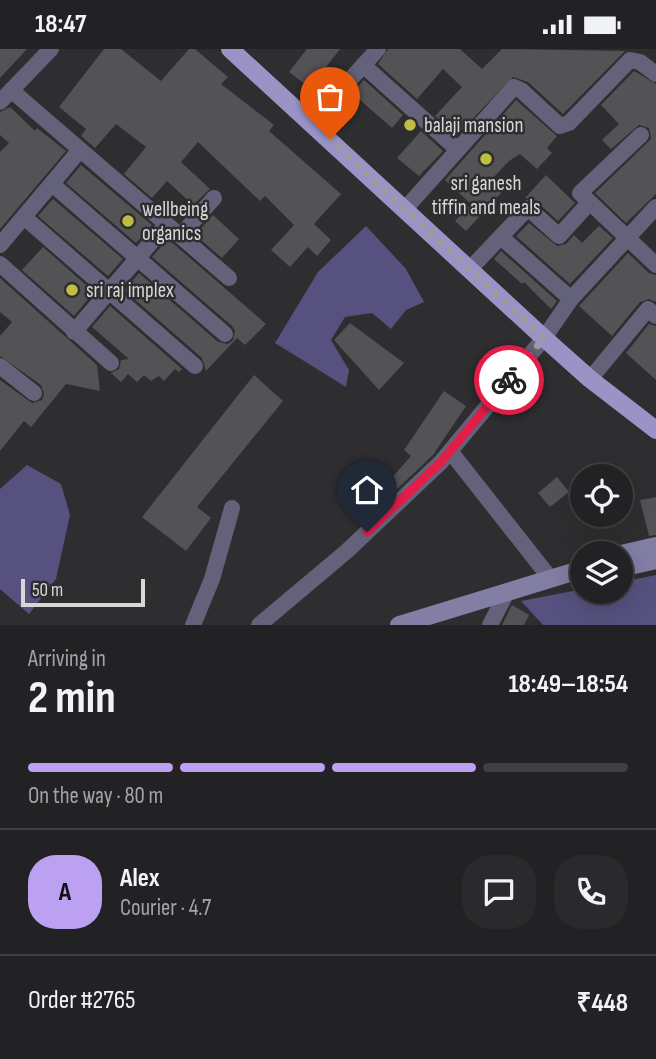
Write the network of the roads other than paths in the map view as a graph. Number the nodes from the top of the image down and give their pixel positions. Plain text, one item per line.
1 (51, 49) edge
2 (230, 49) edge
3 (378, 49) edge
4 (630, 54) edge
5 (363, 65) junction
6 (656, 74) edge
7 (5, 96) edge
8 (312, 122) junction
9 (641, 135) dead end
10 (457, 149) junction
11 (80, 150) junction
12 (52, 184) junction
13 (214, 198) dead end
14 (589, 203) junction
15 (656, 207) edge
16 (405, 209) junction
17 (24, 217) junction
18 (166, 225) junction
19 (180, 236) junction
20 (500, 237) junction
21 (628, 237) junction
22 (0, 245) edge
23 (136, 256) junction
24 (0, 264) edge
25 (656, 265) edge
26 (469, 270) junction
27 (229, 278) dead end
28 (110, 291) junction
29 (571, 299) junction
30 (656, 316) edge
31 (74, 332) junction
32 (225, 334) dead end
33 (544, 338) junction
34 (111, 363) dead end
35 (195, 366) dead end
36 (1, 369) edge
37 (590, 379) junction
38 (34, 393) dead end
39 (654, 432) edge
40 (450, 451) junction
41 (232, 508) dead end
42 (656, 546) edge
43 (633, 551) edge
44 (656, 560) edge
45 (633, 565) edge
46 (570, 573) edge
47 (550, 578) junction
48 (506, 594) junction
49 (193, 625) edge
50 (259, 625) edge
51 (399, 625) edge
52 (489, 625) edge

1 - 7 street
2 - 8 main road
3 - 5 street
4 - 6 street
4 - 10 street
5 - 8 street
5 - 10 street
7 - 11 street
8 - 16 main road
9 - 14 street
10 - 16 street
11 - 12 street
11 - 18 street
12 - 17 street
12 - 23 street
13 - 19 street
14 - 20 street
14 - 21 street
15 - 21 street
16 - 26 main road
17 - 22 street
17 - 28 street
18 - 19 street
18 - 23 street
19 - 27 street
20 - 26 street
20 - 29 street
21 - 25 street
21 - 29 street
23 - 28 street
23 - 32 street
24 - 31 street
26 - 33 main road
28 - 31 street
28 - 35 street
29 - 33 street
30 - 37 street
31 - 34 street
33 - 37 main road
33 - 40 street
36 - 38 street
37 - 39 main road
40 - 47 street
40 - 50 street
41 - 49 street
42 - 43 main road
44 - 45 main road
46 - 47 main road
47 - 48 main road
48 - 51 main road
48 - 52 street

